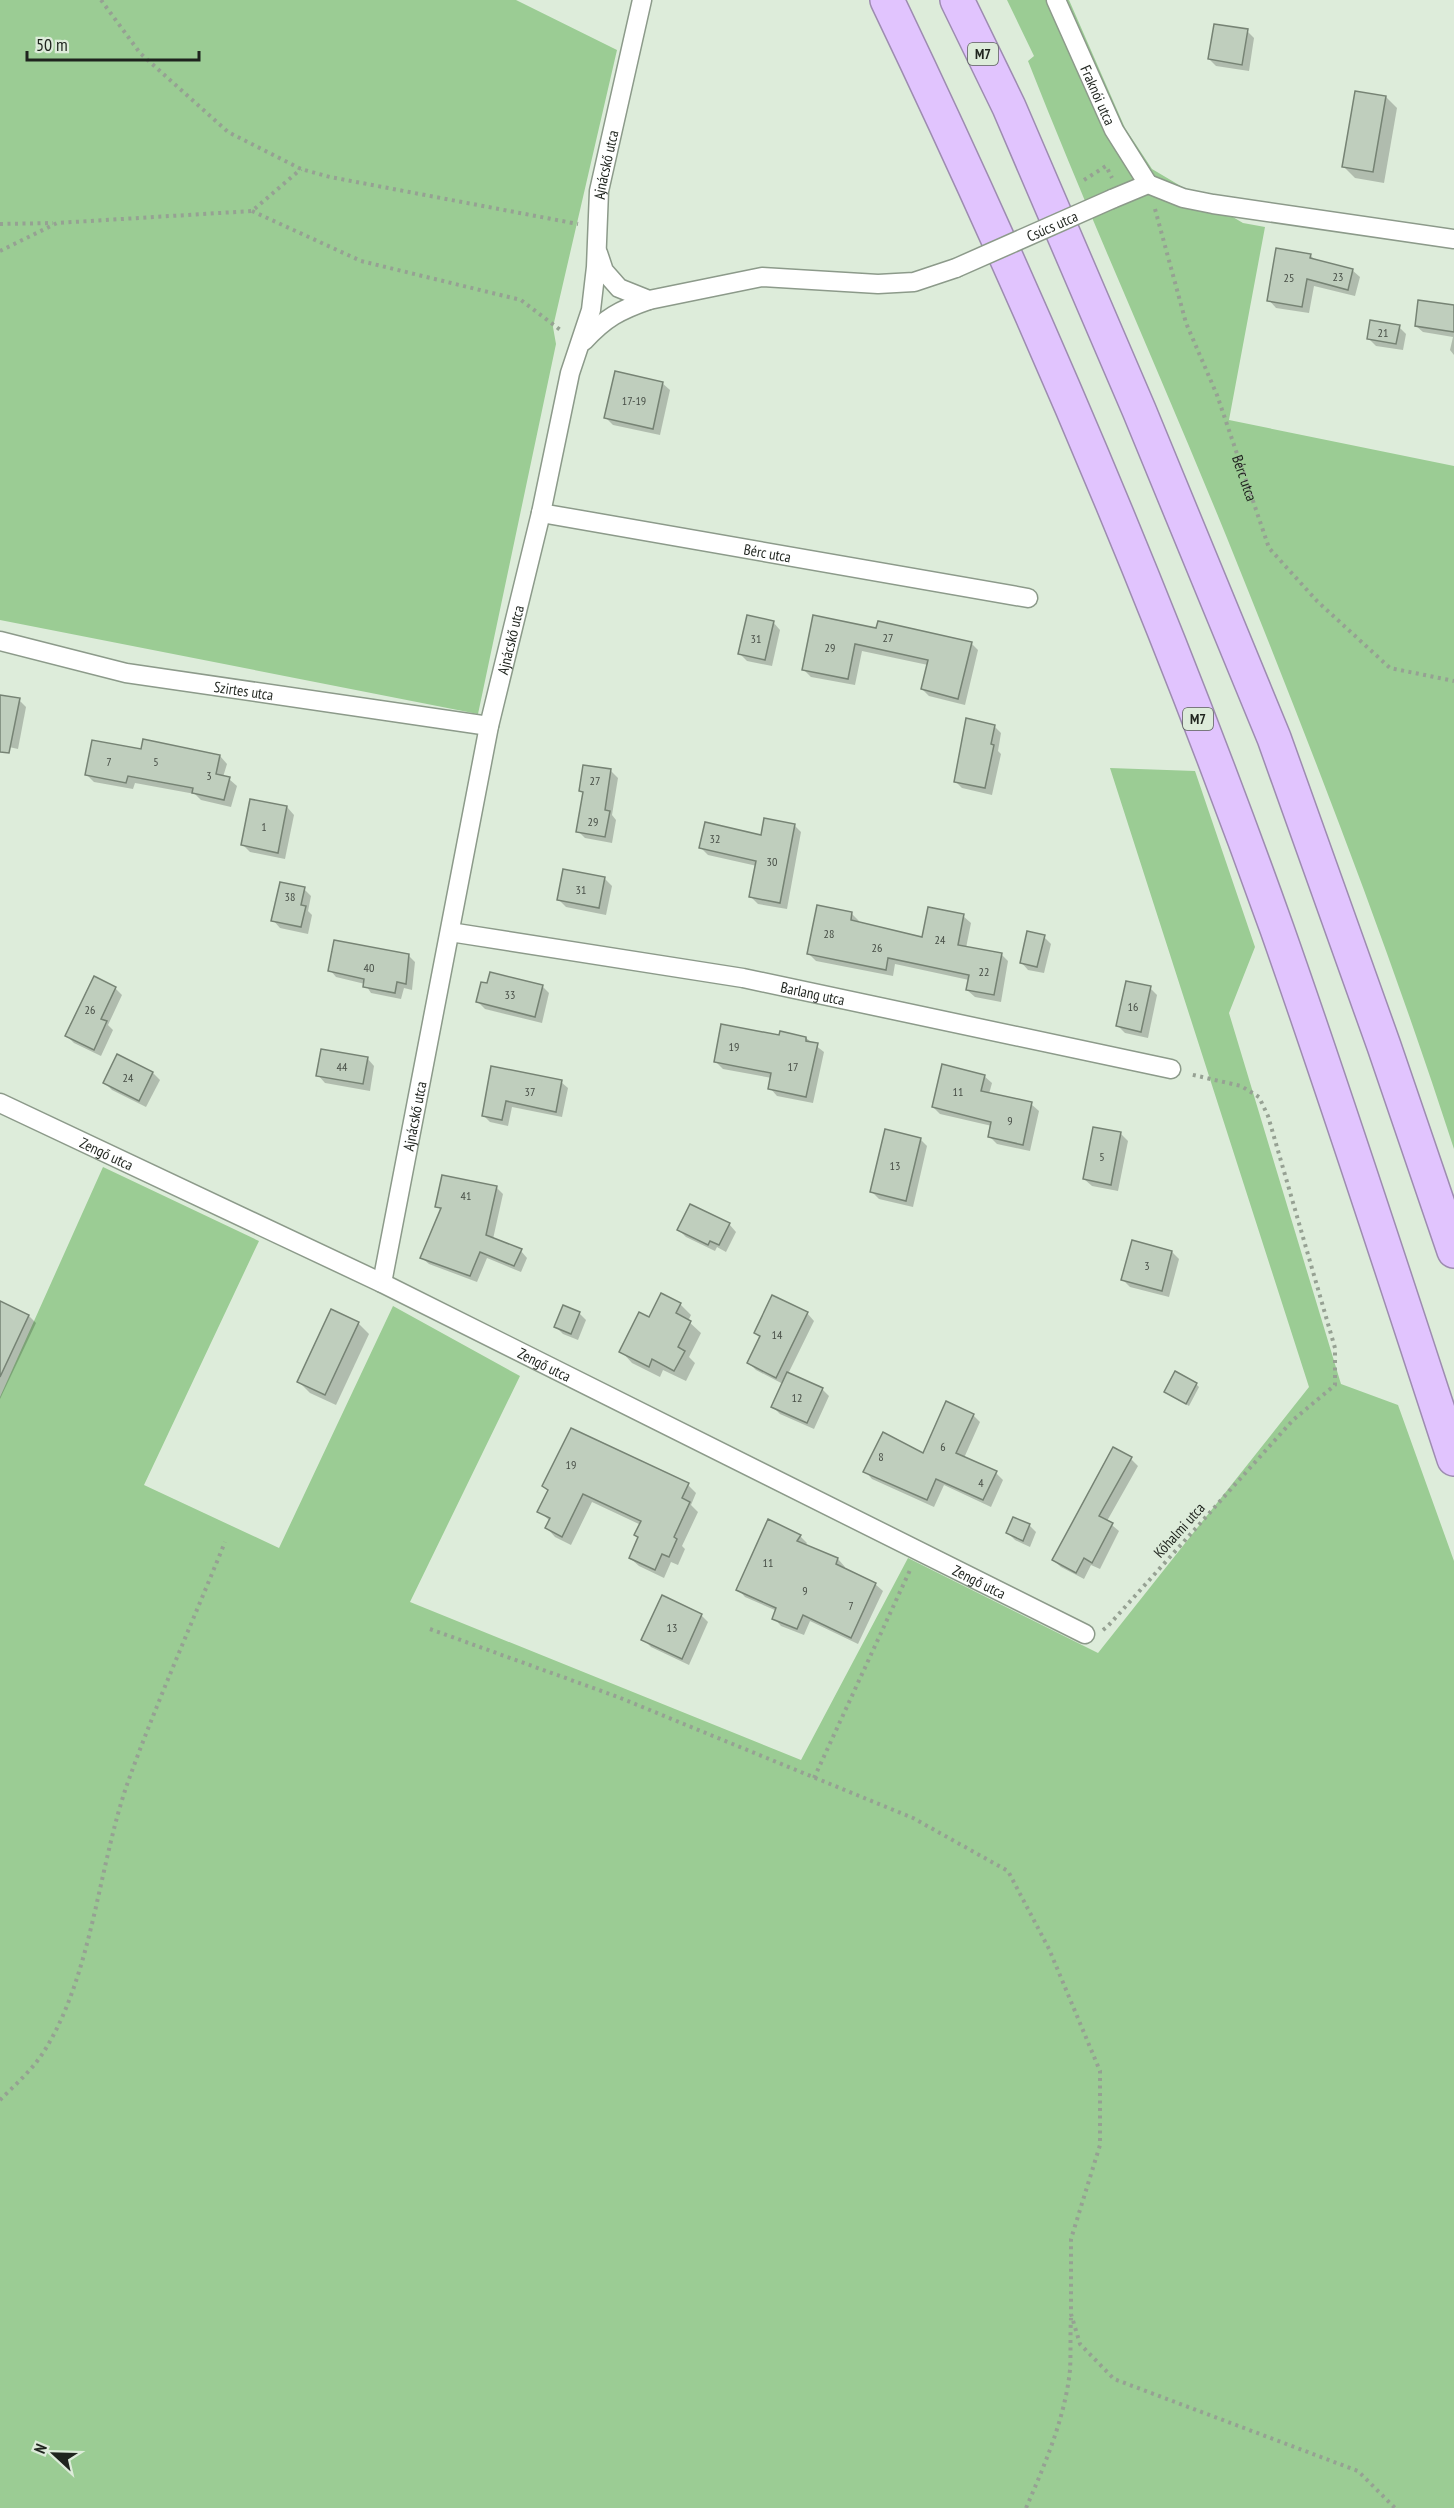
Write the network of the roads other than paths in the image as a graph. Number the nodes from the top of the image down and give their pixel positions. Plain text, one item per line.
1 (642, 0) edge
2 (887, 0) edge
3 (957, 0) edge
4 (1056, 0) edge
5 (1148, 184) junction
6 (1454, 239) edge
7 (597, 248) junction
8 (649, 300) junction
9 (581, 345) junction
10 (541, 513) junction
11 (1028, 598) dead end
12 (0, 641) edge
13 (489, 726) junction
14 (450, 932) junction
15 (1171, 1069) road end
16 (0, 1103) edge
17 (1454, 1251) edge
18 (382, 1283) junction
19 (1454, 1459) edge
20 (1085, 1634) road end

1 - 7 street, Ajnácskő utca
2 - 19 highway, M7
3 - 17 highway, M7
4 - 5 street, Fraknói utca
5 - 6 street
5 - 8 street, Csúcs utca, bridge
7 - 8 street
7 - 9 street, Ajnácskő utca
8 - 9 street, Csúcs utca
9 - 10 street, Ajnácskő utca
10 - 11 street, Bérc utca
10 - 13 street, Ajnácskő utca
12 - 13 street, Szirtes utca
13 - 14 street, Ajnácskő utca
14 - 15 street, Barlang utca
14 - 18 street, Ajnácskő utca
16 - 18 street, Zengő utca
18 - 20 street, Zengő utca

